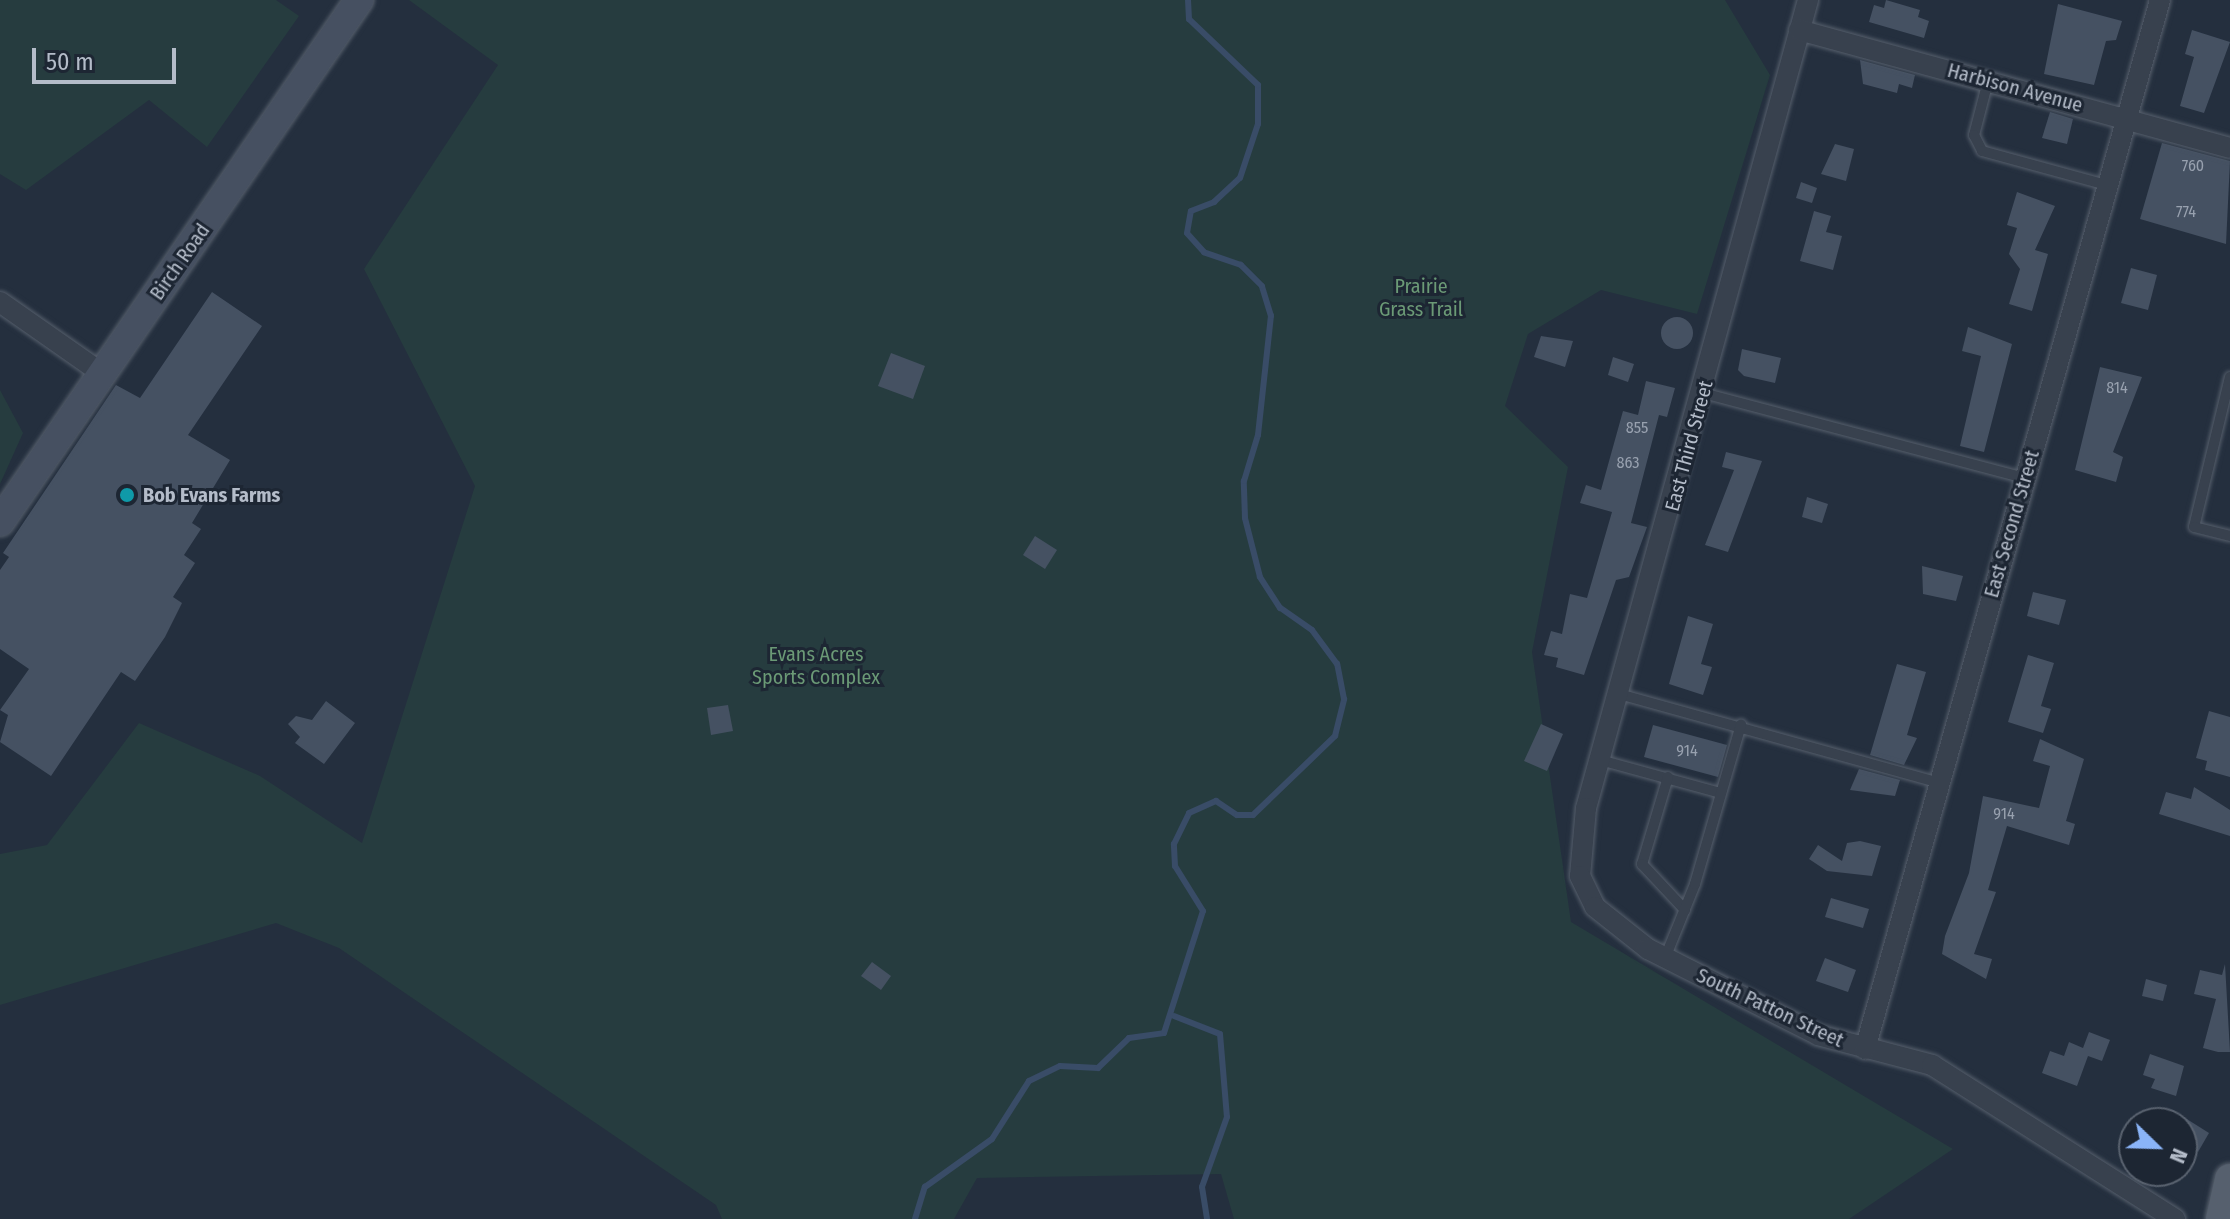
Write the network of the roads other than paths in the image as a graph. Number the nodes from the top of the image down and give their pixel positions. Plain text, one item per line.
1 (359, 0) edge
2 (1808, 0) edge
3 (2160, 0) edge
4 (1799, 30) junction
5 (1988, 81) junction
6 (2125, 116) junction
7 (2230, 148) edge
8 (2106, 185) junction
9 (0, 302) edge
10 (100, 372) junction
11 (2230, 377) edge
12 (1703, 393) junction
13 (2025, 478) junction
14 (0, 522) edge
15 (2230, 536) edge
16 (1619, 694) junction
17 (1741, 725) junction
18 (1600, 760) junction
19 (1668, 777) junction
20 (1940, 783) junction
21 (1721, 793) junction
22 (1586, 891) joint
23 (1685, 910) junction
24 (1665, 958) junction
25 (1865, 1049) junction
26 (2230, 1179) edge
27 (2175, 1219) edge
28 (2221, 1219) edge

1 - 10 street, Birch Road
2 - 4 street, East Third Street
3 - 6 street, East Second Street
4 - 5 street, Harbison Avenue
4 - 12 street, East Third Street
5 - 6 street, Harbison Avenue
5 - 8 lane
6 - 7 street, Harbison Avenue
6 - 8 street, East Second Street
8 - 13 street, East Second Street
9 - 10 street
10 - 14 street, Birch Road
11 - 15 lane
12 - 13 lane
12 - 16 street, East Third Street
13 - 20 street, East Second Street
16 - 17 lane
16 - 18 street, East Third Street
17 - 20 lane
17 - 21 lane
18 - 19 lane
18 - 22 street, East Third Street
19 - 21 lane
19 - 23 lane
20 - 25 street, East Second Street
21 - 23 lane
22 - 24 street, South Patton Street
23 - 24 lane
24 - 25 street, South Patton Street
25 - 27 street, South Patton Street
26 - 28 main road

